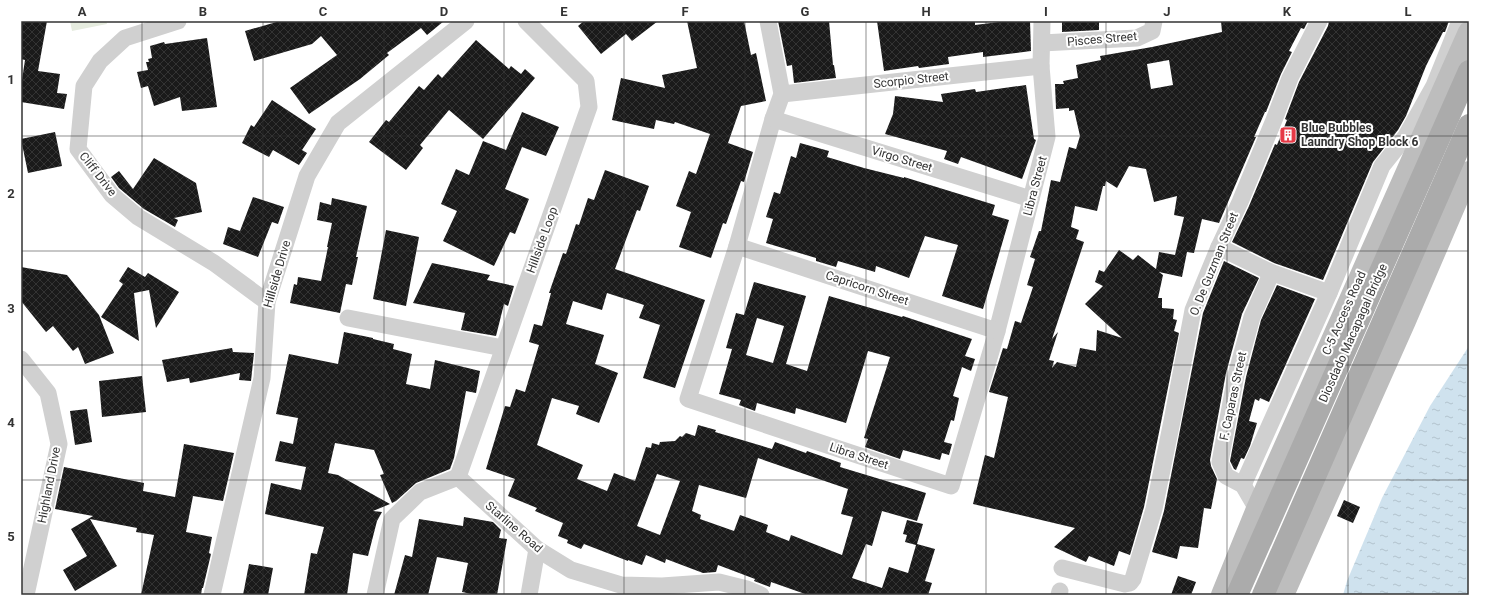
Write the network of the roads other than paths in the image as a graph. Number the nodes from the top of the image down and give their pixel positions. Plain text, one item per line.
1 (178, 21) edge
2 (466, 21) edge
3 (526, 21) edge
4 (768, 21) edge
5 (1042, 21) edge
6 (1154, 21) edge
7 (1319, 21) edge
8 (1460, 21) edge
9 (1469, 32) edge
10 (1042, 43) junction
11 (1041, 66) junction
12 (1469, 72) edge
13 (782, 94) junction
14 (773, 119) junction
15 (1469, 125) edge
16 (1469, 172) edge
17 (1031, 199) junction
18 (737, 246) junction
19 (1219, 247) junction
20 (1270, 272) junction
21 (1329, 293) junction
22 (267, 302) junction
23 (348, 318) dead end
24 (997, 331) junction
25 (504, 348) junction
26 (21, 359) edge
27 (458, 477) junction
28 (1243, 485) junction
29 (1257, 509) junction
30 (537, 549) junction
31 (1062, 568) dead end
32 (662, 590) edge
33 (26, 595) edge
34 (212, 595) edge
35 (375, 595) edge
36 (529, 595) edge
37 (761, 595) edge
38 (1222, 595) edge
39 (1237, 595) edge
40 (1263, 595) edge
41 (1283, 595) edge

1 - 22 street, Cliff Drive
2 - 22 street, Hillside Drive
3 - 25 street, Hillside Loop
4 - 13 street
5 - 10 street, Libra Street
6 - 10 street, Pisces Street
7 - 19 street, O. De Guzman Street
8 - 21 street
9 - 29 street, C-5 Access Road
10 - 11 street, Libra Street
11 - 13 street, Scorpio Street
11 - 17 street, Libra Street
12 - 39 main road, Diosdado Macapagal Bridge
13 - 14 street, Libra Street
14 - 17 street, Virgo Street
14 - 18 street, Libra Street
15 - 40 main road, Diosdado Macapagal Bridge
16 - 41 street
17 - 24 street, Libra Street
18 - 24 street, Capricorn Street
18 - 24 street, Libra Street
19 - 20 street
19 - 31 street, O. De Guzman Street
20 - 21 street
20 - 28 street, F. Caparas Street
21 - 28 street
22 - 34 street, Hillside Drive
23 - 25 street
25 - 27 street, Hillside Loop
26 - 33 street, Highland Drive
27 - 30 street, Starline Road
27 - 35 street
28 - 29 street
29 - 38 street, C-5 Access Road
30 - 32 street, Starline Road
30 - 36 street
32 - 37 street, Starline Road

